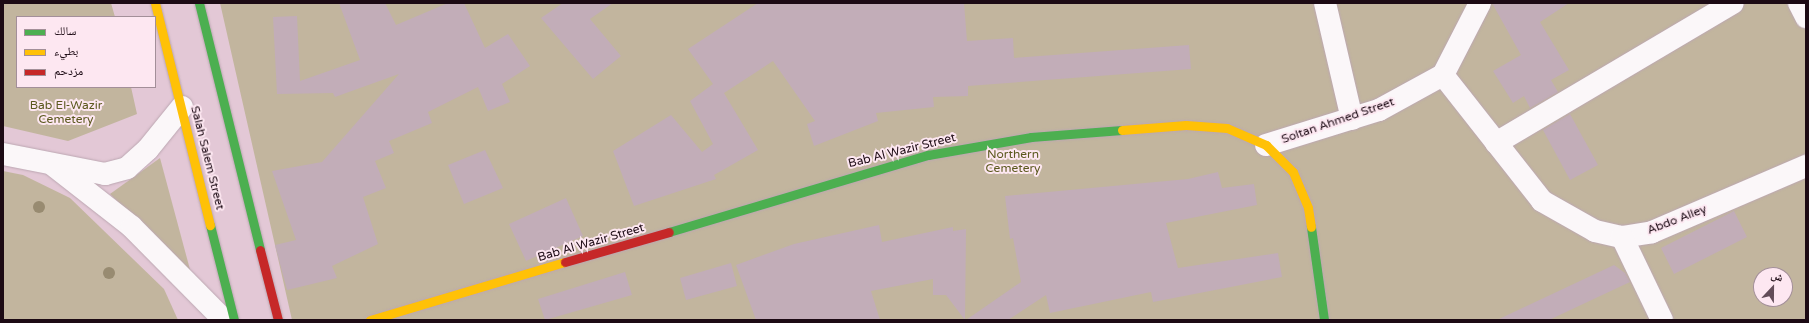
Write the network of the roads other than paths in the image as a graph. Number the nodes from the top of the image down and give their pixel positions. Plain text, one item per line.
1 (155, 3) edge
2 (199, 3) edge
3 (1325, 3) edge
4 (1480, 3) edge
5 (1733, 3) edge
6 (1799, 3) edge
7 (1806, 17) edge
8 (1442, 75) junction
9 (182, 107) junction
10 (1352, 119) junction
11 (1496, 143) junction
12 (1266, 145) junction
13 (3, 154) edge
14 (53, 165) junction
15 (1806, 166) edge
16 (1622, 237) junction
17 (224, 320) edge
18 (234, 320) edge
19 (278, 320) edge
20 (370, 320) edge
21 (1324, 320) edge
22 (1662, 320) edge

1 - 9 main road, Salah Salem Street
2 - 19 main road
3 - 10 street
4 - 8 street, Soltan Ahmed Street
5 - 11 street
6 - 7 street
8 - 10 street, Soltan Ahmed Street
8 - 11 street, Abdo Alley
9 - 14 street
9 - 18 main road, Salah Salem Street
10 - 12 street, Soltan Ahmed Street
11 - 16 street, Abdo Alley
12 - 20 main road, Bab Al Wazir Street
12 - 21 main road, Bab Al Wazir Street
13 - 14 street
14 - 17 street
15 - 16 street, Abdo Alley
16 - 22 street

